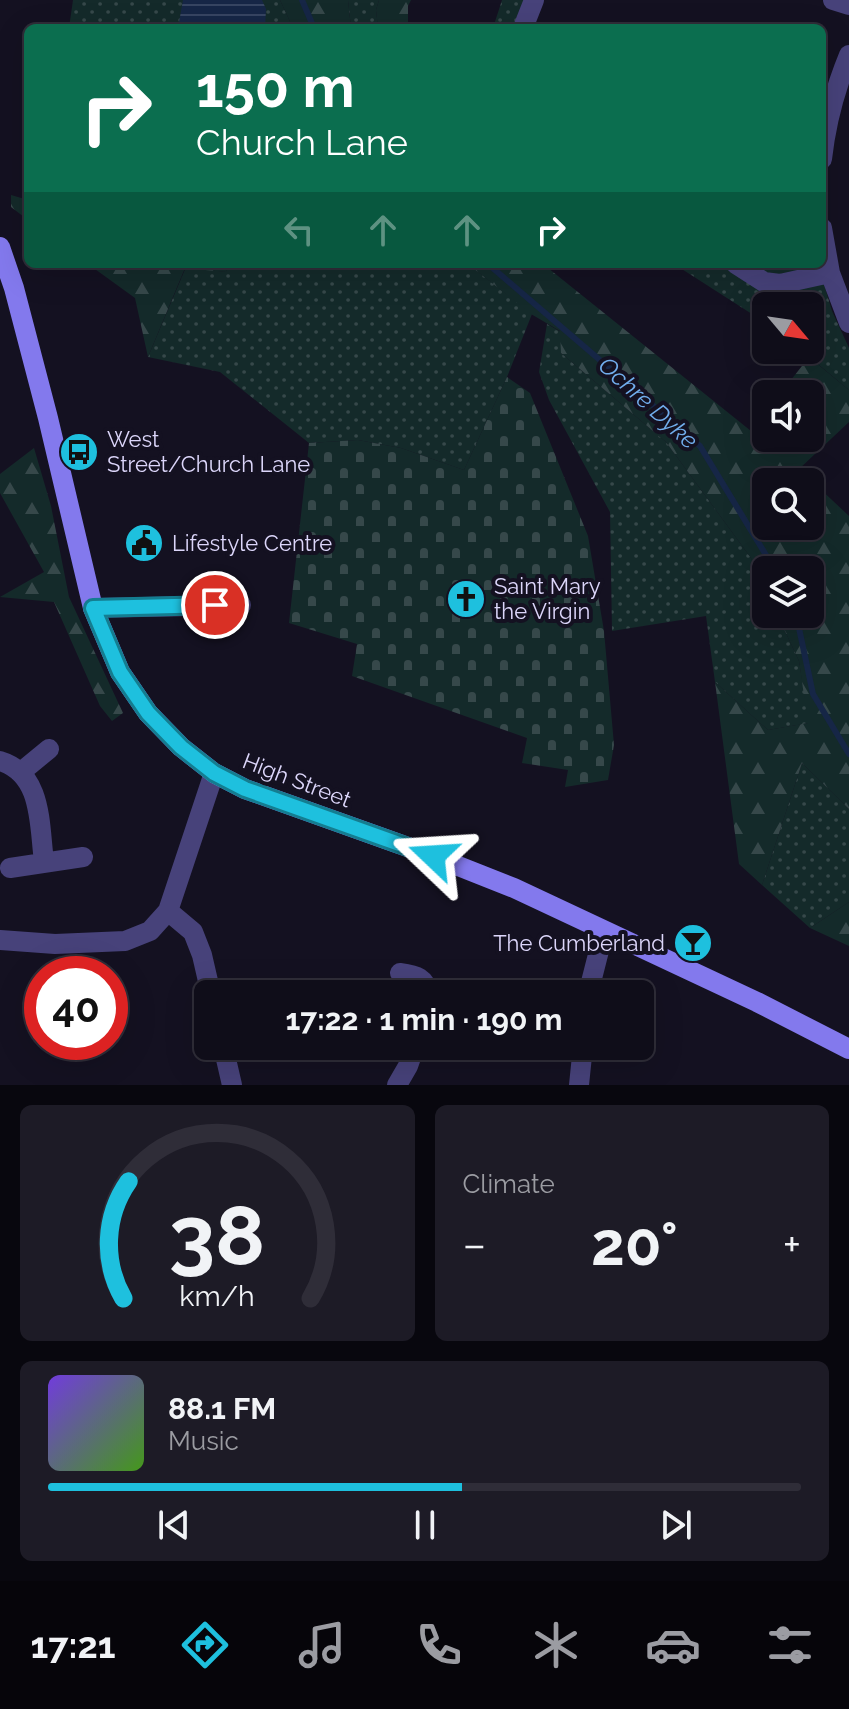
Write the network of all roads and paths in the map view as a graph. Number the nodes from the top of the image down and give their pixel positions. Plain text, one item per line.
1 (534, 0) edge
2 (833, 0) edge
3 (849, 5) edge
4 (525, 24) edge
5 (849, 55) edge
6 (826, 137) edge
7 (0, 247) edge
8 (826, 250) edge
9 (742, 268) edge
10 (830, 273) junction
11 (849, 323) edge
12 (241, 605) dead end
13 (93, 608) junction
14 (49, 749) dead end
15 (0, 761) edge
16 (21, 772) junction
17 (214, 773) junction
18 (83, 857) dead end
19 (44, 861) junction
20 (10, 868) dead end
21 (168, 911) junction
22 (604, 931) junction
23 (0, 940) edge
24 (400, 973) dead end
25 (208, 980) edge
26 (424, 980) edge
27 (592, 980) edge
28 (849, 1049) edge
29 (226, 1060) edge
30 (410, 1060) edge
31 (582, 1060) edge
32 (232, 1085) edge
33 (397, 1085) edge
34 (579, 1085) edge

1 - 4 street
2 - 3 street
5 - 6 street
7 - 13 street, High Street
8 - 10 street
9 - 10 street
10 - 11 street
12 - 13 street
13 - 17 street, High Street
14 - 16 street
15 - 16 street
16 - 19 street
17 - 21 street
17 - 22 street, High Street
18 - 19 street
19 - 20 street
21 - 23 street
21 - 25 street
22 - 27 street
22 - 28 street, High Street
24 - 26 street
29 - 32 street
30 - 33 street
31 - 34 street

